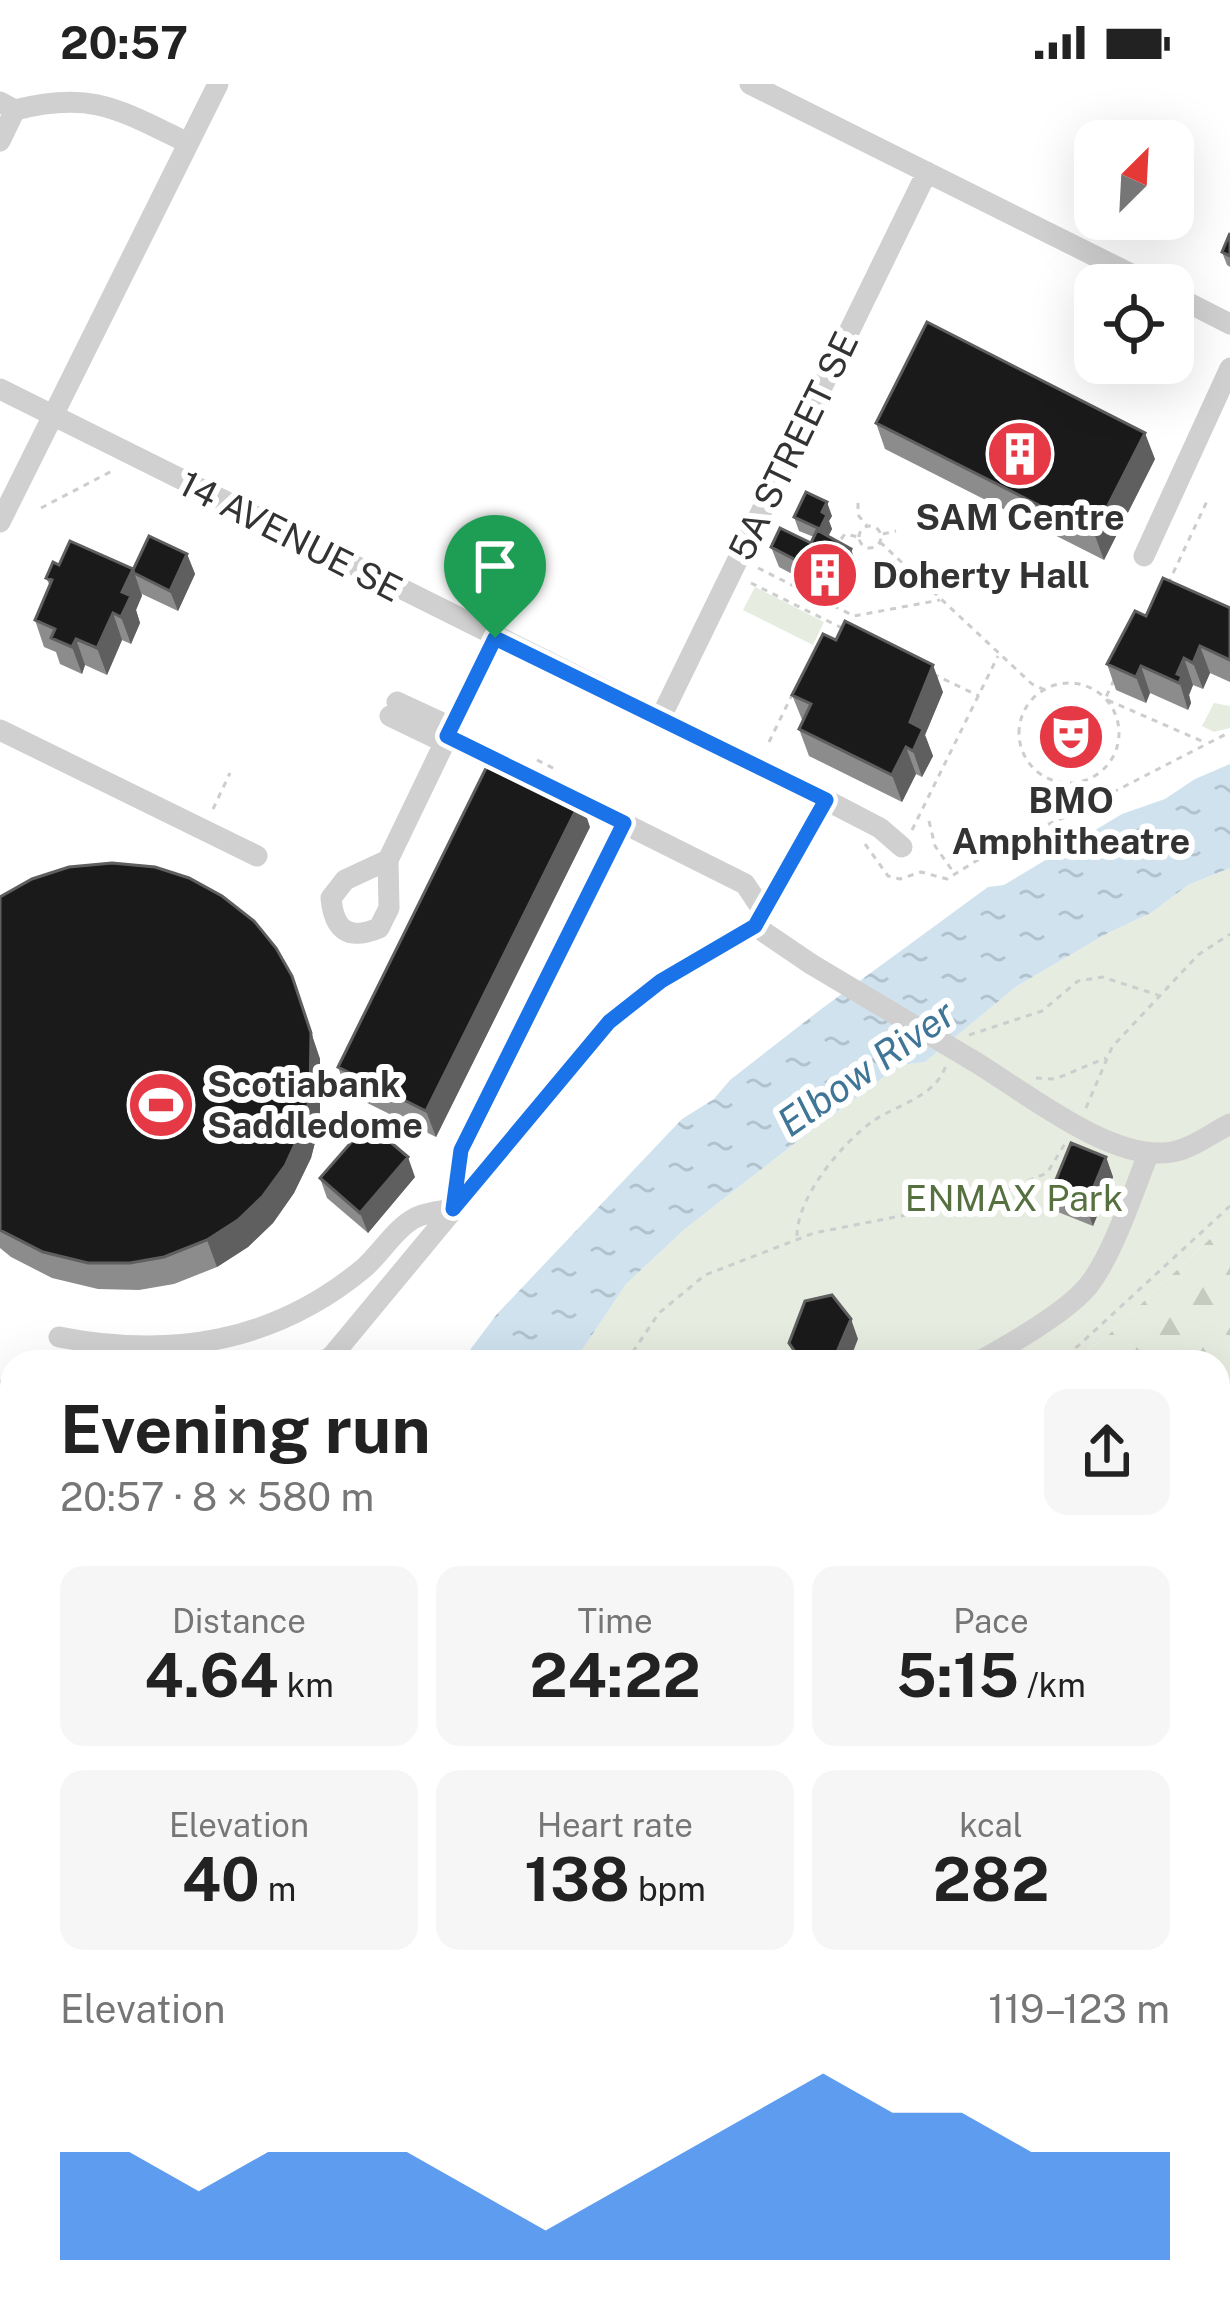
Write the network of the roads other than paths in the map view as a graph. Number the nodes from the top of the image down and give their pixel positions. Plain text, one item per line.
1 (218, 84) edge
2 (762, 86) edge
3 (67, 92) edge
4 (7, 106) edge
5 (0, 141) edge
6 (188, 142) junction
7 (927, 172) junction
8 (1111, 264) edge
9 (1194, 305) edge
10 (1230, 323) edge
11 (1230, 368) edge
12 (0, 389) edge
13 (52, 415) junction
14 (0, 522) edge
15 (1144, 556) dead end
16 (495, 638) junction
17 (393, 709) dead end
18 (660, 719) junction
19 (0, 730) edge
20 (448, 735) junction
21 (826, 800) junction
22 (624, 823) junction
23 (902, 847) road end
24 (256, 856) dead end
25 (388, 860) junction
26 (759, 918) junction
27 (1230, 1124) edge
28 (1148, 1155) junction
29 (453, 1209) junction
30 (59, 1337) dead end
31 (337, 1350) edge
32 (997, 1350) edge

1 - 6 street
2 - 7 street
3 - 4 street
3 - 6 street
4 - 5 street
6 - 13 street
7 - 8 street
7 - 18 street, 5A STREET SE
9 - 10 street
11 - 15 street
12 - 13 street, 14 AVENUE SE
13 - 14 street
13 - 16 street, 14 AVENUE SE
16 - 18 street, 14 AVENUE SE
16 - 20 street
17 - 20 street
18 - 21 street, 14 AVENUE SE
19 - 24 street
20 - 22 street
20 - 25 street
21 - 23 street, 14 AVENUE SE
21 - 26 street
22 - 26 street
22 - 29 street
25 - 25 street
26 - 28 street, bridge
26 - 29 street
27 - 28 street
28 - 32 street
29 - 30 street
29 - 31 street

